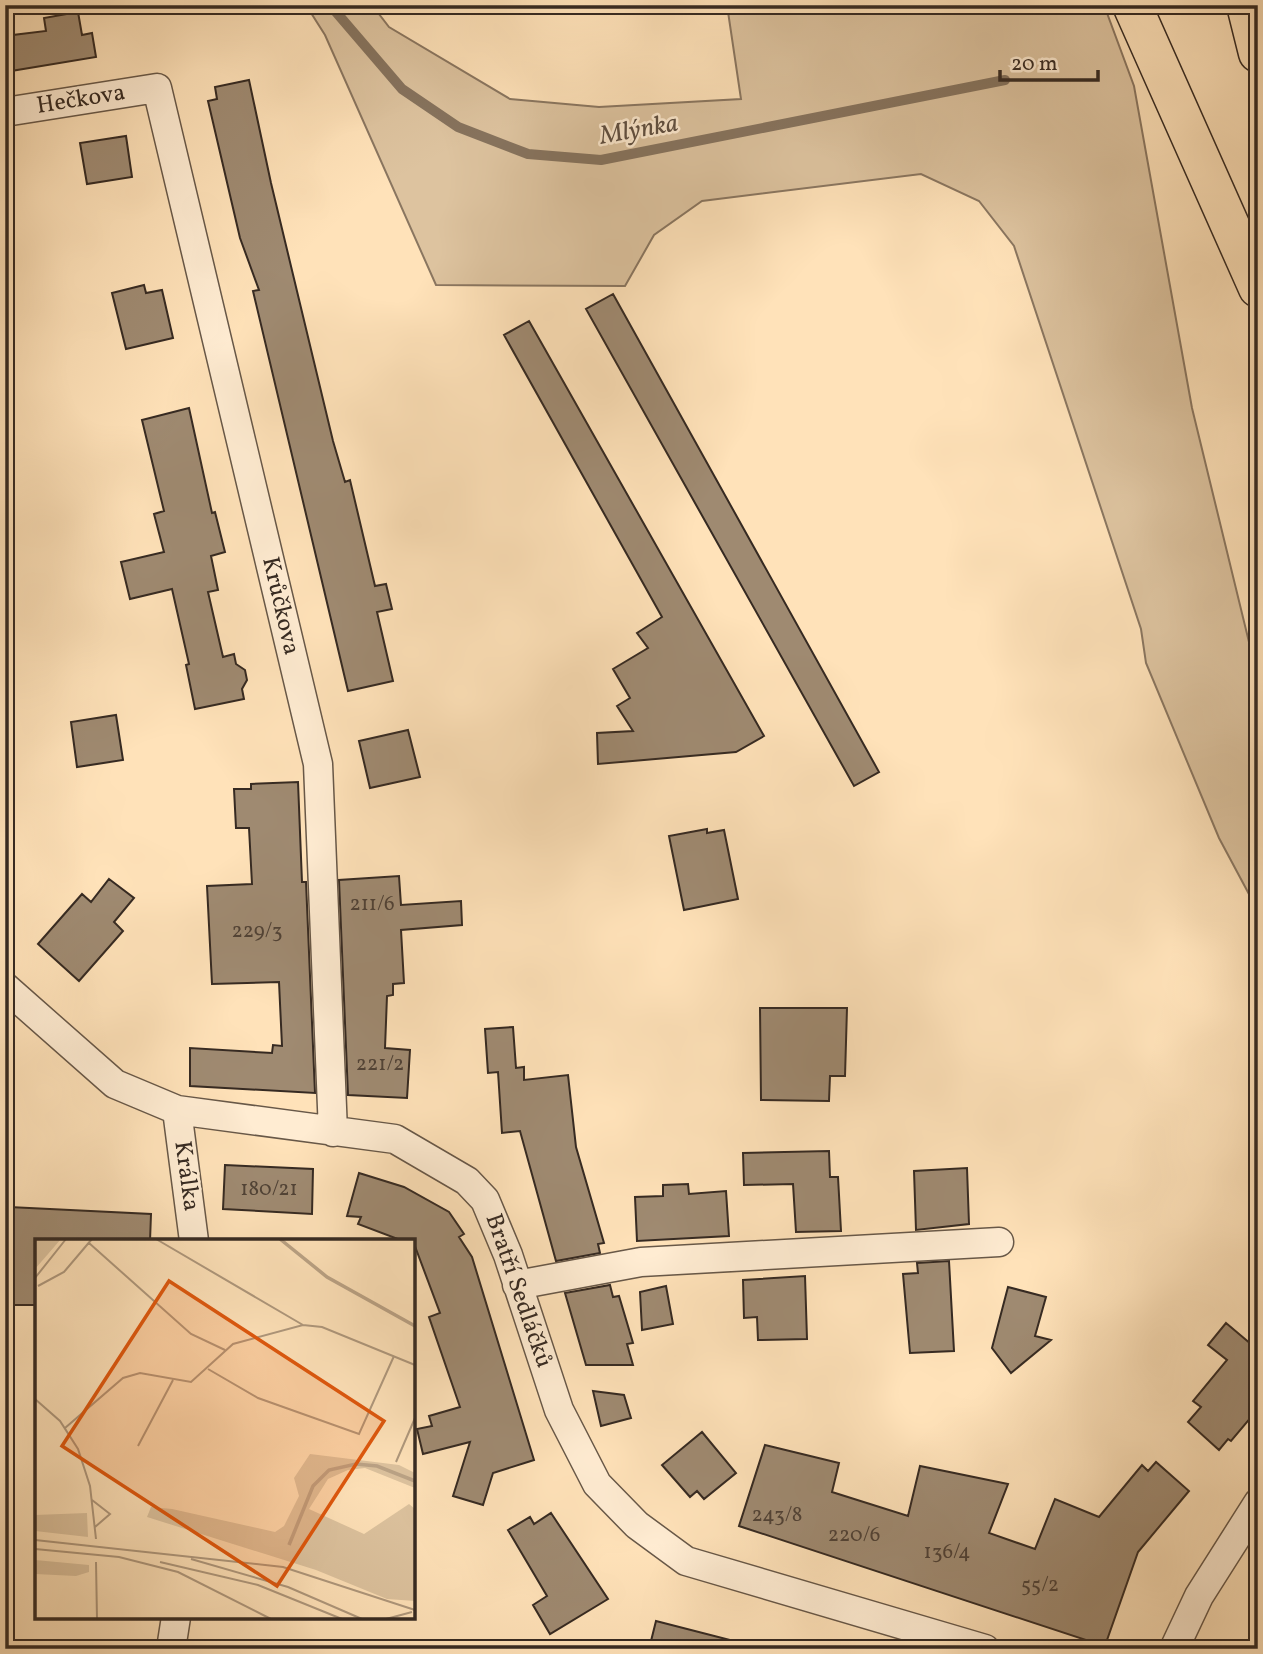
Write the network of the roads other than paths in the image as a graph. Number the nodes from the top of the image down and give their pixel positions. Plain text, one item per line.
1 (1132, 5) edge
2 (1246, 5) edge
3 (1258, 53) edge
4 (157, 89) joint
5 (5, 112) edge
6 (1258, 288) edge
7 (5, 987) edge
8 (177, 1110) junction
9 (332, 1132) junction
10 (194, 1239) edge
11 (999, 1242) dead end
12 (517, 1285) junction
13 (1258, 1503) edge
14 (176, 1619) edge
15 (171, 1649) edge
16 (985, 1649) edge
17 (1174, 1649) edge

1 - 6 highway
2 - 3 highway
4 - 5 street, Hečkova
4 - 9 street, Krůčkova
7 - 8 street, Bratří Sedláčků
8 - 9 street, Bratří Sedláčků
8 - 10 street, Králka
9 - 12 street, Bratří Sedláčků
11 - 12 street
12 - 16 street, Bratří Sedláčků
13 - 17 street
14 - 15 street

